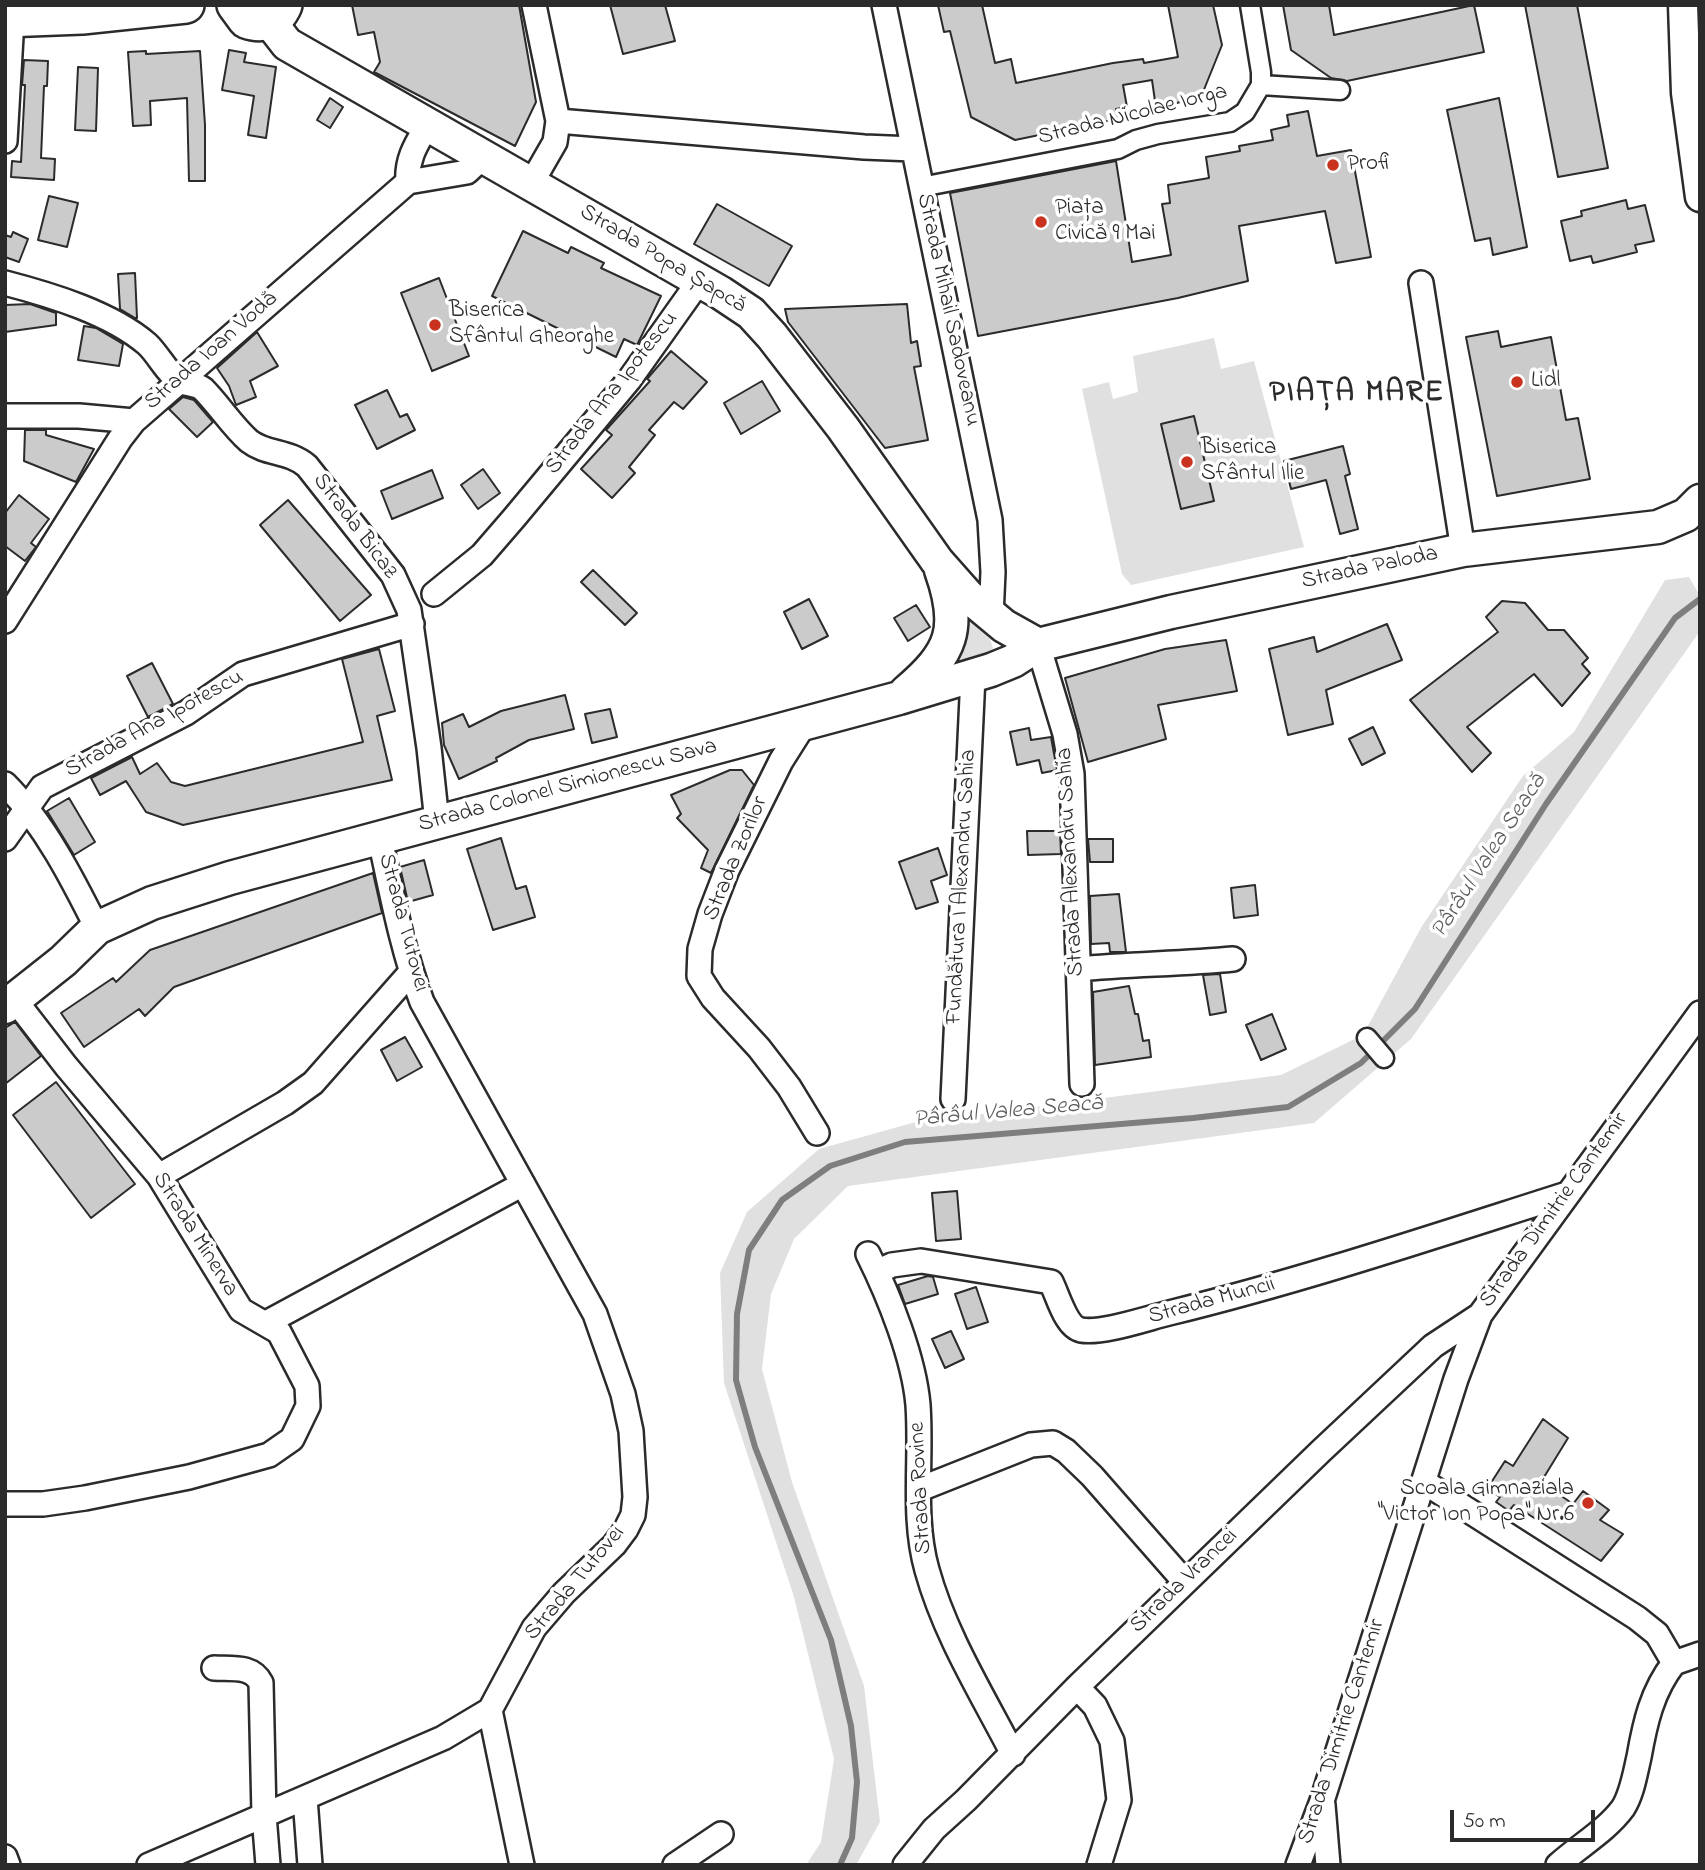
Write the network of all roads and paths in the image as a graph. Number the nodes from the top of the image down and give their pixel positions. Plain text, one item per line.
1 (186, 5) edge
2 (235, 5) edge
3 (534, 5) edge
4 (884, 5) edge
5 (1250, 5) edge
6 (1683, 5) edge
7 (277, 13) edge
8 (9, 19) edge
9 (1261, 85) junction
10 (1340, 90) dead end
11 (558, 121) junction
12 (428, 124) junction
13 (5, 141) edge
14 (913, 149) junction
15 (484, 156) junction
16 (408, 182) junction
17 (532, 183) junction
18 (921, 187) junction
19 (1700, 197) edge
20 (700, 280) junction
21 (5, 283) edge
22 (1421, 283) dead end
23 (178, 380) junction
24 (5, 416) edge
25 (134, 421) junction
26 (1695, 516) edge
27 (1462, 550) junction
28 (937, 561) junction
29 (434, 594) dead end
30 (992, 617) junction
31 (5, 621) edge
32 (412, 624) junction
33 (1038, 645) junction
34 (973, 676) junction
35 (900, 698) junction
36 (805, 723) junction
37 (5, 784) edge
38 (27, 810) junction
39 (437, 822) junction
40 (5, 839) edge
41 (380, 839) junction
42 (97, 928) junction
43 (1233, 959) dead end
44 (1078, 969) junction
45 (411, 972) junction
46 (10, 1003) edge
47 (1700, 1013) edge
48 (1367, 1038) dead end
49 (1384, 1058) dead end
50 (1082, 1084) dead end
51 (953, 1099) dead end
52 (817, 1133) dead end
53 (159, 1177) junction
54 (523, 1184) junction
55 (1567, 1194) junction
56 (872, 1263) joint
57 (1480, 1315) junction
58 (266, 1323) junction
59 (1423, 1482) junction
60 (920, 1489) junction
61 (5, 1504) edge
62 (1185, 1582) junction
63 (1700, 1654) edge
64 (1674, 1663) junction
65 (214, 1668) dead end
66 (1077, 1687) junction
67 (490, 1710) junction
68 (1013, 1754) junction
69 (305, 1798) junction
70 (1322, 1801) junction
71 (264, 1815) junction
72 (721, 1835) dead end
73 (5, 1857) edge
74 (8, 1865) edge
75 (149, 1865) edge
76 (268, 1865) edge
77 (310, 1865) edge
78 (522, 1865) edge
79 (675, 1865) edge
80 (905, 1865) edge
81 (1099, 1865) edge
82 (1298, 1865) edge
83 (1328, 1865) edge
84 (1558, 1865) edge

1 - 8 main road
2 - 7 main road
3 - 11 street
4 - 14 street, Strada Mihail Sadoveanu
5 - 9 street
6 - 19 street
7 - 12 main road, Strada Popa Șapcă
8 - 13 street
9 - 10 street
9 - 18 street, Strada Nicolae Iorga
11 - 14 street
11 - 17 street
12 - 15 main road, Strada Popa Șapcă
12 - 16 street
14 - 18 street, Strada Mihail Sadoveanu
15 - 16 street
15 - 17 main road, Strada Popa Șapcă
16 - 23 street, Strada Ioan Vodă
17 - 20 main road, Strada Popa Șapcă
18 - 30 street, Strada Mihail Sadoveanu
20 - 28 main road, Strada Popa Șapcă
20 - 29 street, Strada Ana Ipotescu
21 - 23 street, Strada Bicaz
22 - 27 street
23 - 25 street, Strada Ioan Vodă
23 - 32 street, Strada Bicaz
24 - 25 street
25 - 31 street, Strada Ioan Vodă
26 - 27 main road, Strada Paloda
27 - 33 main road, Strada Paloda
28 - 30 main road, Strada Popa Șapcă
28 - 35 main road
30 - 33 main road, Strada Popa Șapcă
32 - 38 street, Strada Ana Ipotescu
32 - 39 street, Strada Bicaz
33 - 34 main road, Strada Colonel Simionescu Sava
33 - 44 street, Strada Alexandru Sahia
34 - 35 main road, Strada Colonel Simionescu Sava
34 - 51 street, Fundătura I Alexandru Sahia
35 - 36 main road, Strada Colonel Simionescu Sava
36 - 39 main road, Strada Colonel Simionescu Sava
36 - 52 street, Strada Zorilor
37 - 38 street
38 - 40 street, Strada Ana Ipotescu
38 - 42 street
39 - 41 main road, Strada Colonel Simionescu Sava
41 - 42 main road, Strada Colonel Simionescu Sava
41 - 45 street, Strada Tutovei
42 - 46 main road, Strada Colonel Simionescu Sava
43 - 44 street
44 - 50 street, Strada Alexandru Sahia
45 - 53 street
45 - 54 street, Strada Tutovei
46 - 53 street, Strada Minerva
47 - 55 street, Strada Dimitrie Cantemir
48 - 49 street
53 - 58 street, Strada Minerva
54 - 58 street
54 - 67 street, Strada Tutovei
55 - 56 street, Strada Muncii
55 - 57 street, Strada Dimitrie Cantemir
56 - 60 street, Strada Rovine
57 - 59 street, Strada Dimitrie Cantemir
57 - 62 street, Strada Vrancei
58 - 61 street, Strada Minerva
59 - 64 street
59 - 70 street, Strada Dimitrie Cantemir
60 - 62 street
60 - 68 street, Strada Rovine
62 - 66 street, Strada Vrancei
63 - 64 street
64 - 84 street
65 - 71 street
66 - 68 street, Strada Vrancei
66 - 81 street
67 - 69 street
67 - 78 street
68 - 80 street, Strada Vrancei
69 - 71 street
69 - 77 street
70 - 82 street, Strada Dimitrie Cantemir
70 - 83 street
71 - 75 street
71 - 76 street
72 - 79 street
73 - 74 street

